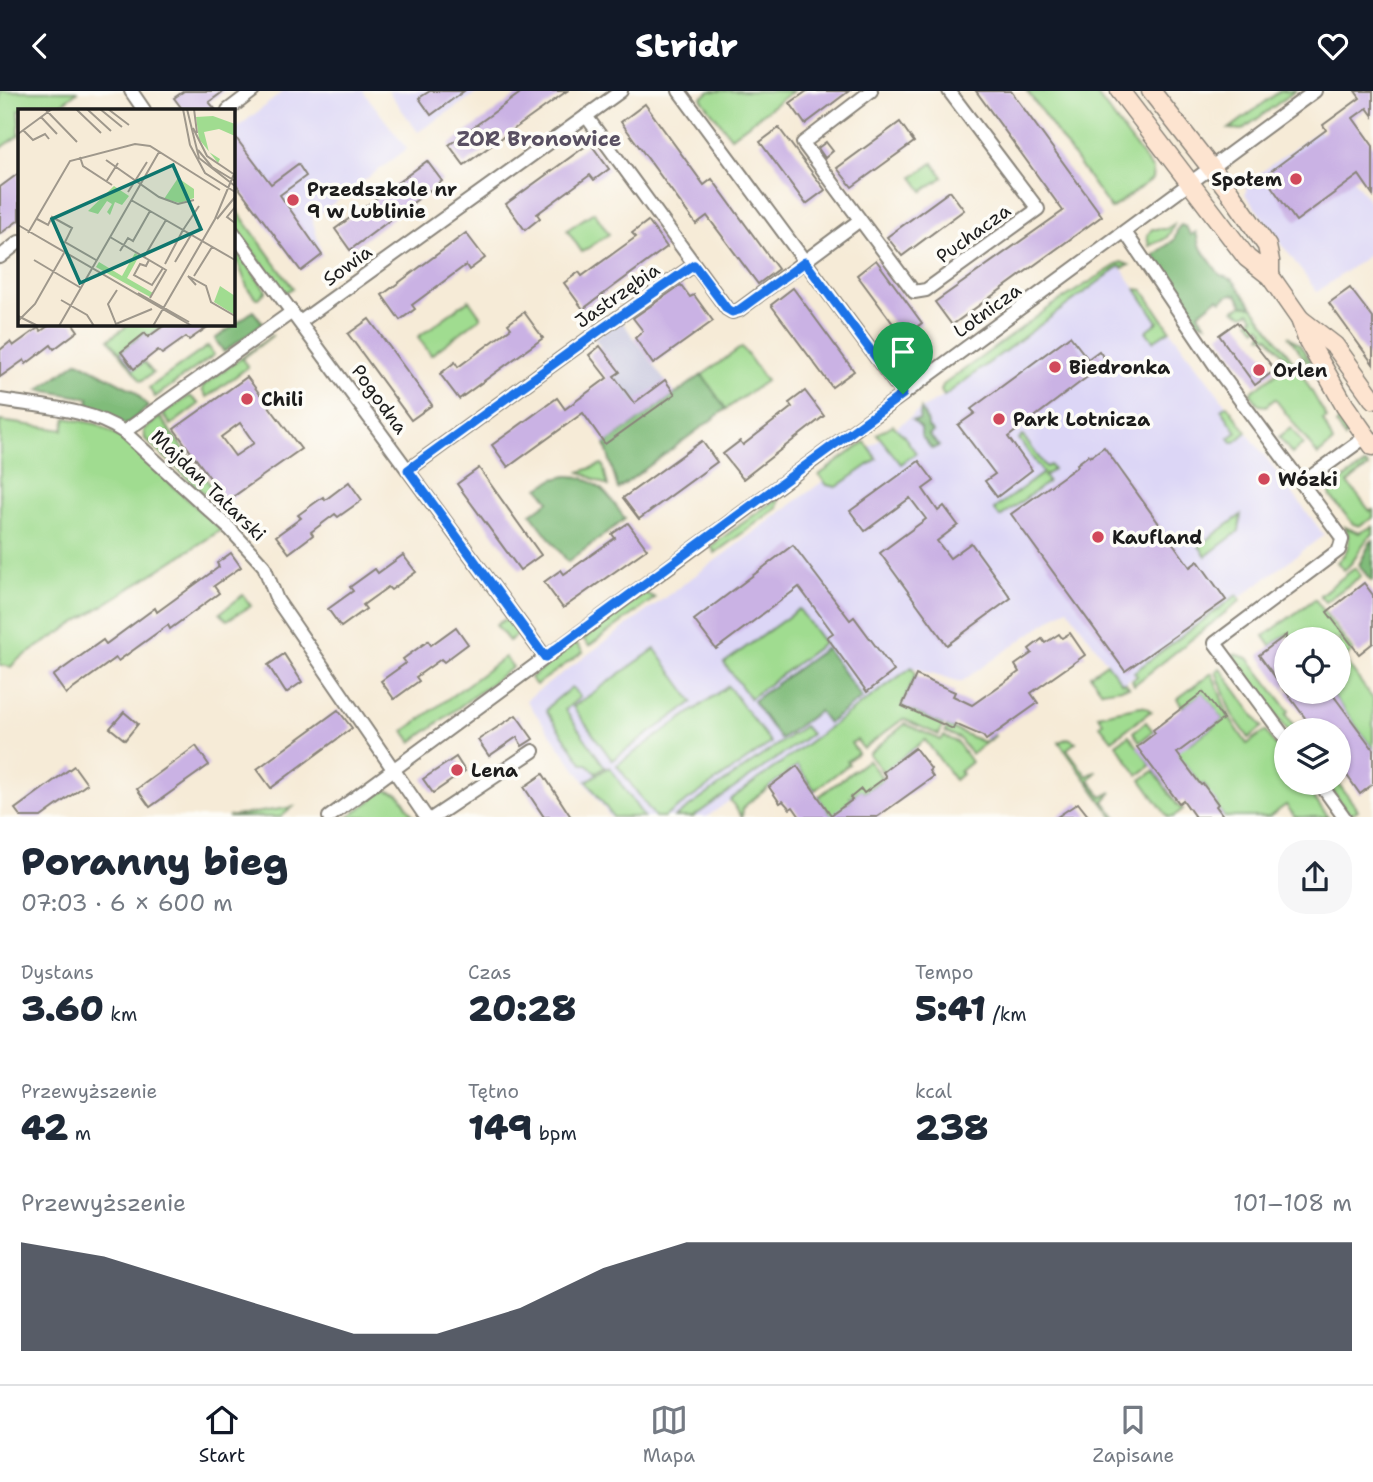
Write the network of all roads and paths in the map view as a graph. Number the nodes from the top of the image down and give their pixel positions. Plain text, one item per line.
1 (131, 91) edge
2 (253, 91) edge
3 (621, 91) edge
4 (679, 91) edge
5 (871, 91) edge
6 (949, 91) edge
7 (1120, 91) edge
8 (1151, 91) edge
9 (1315, 91) edge
10 (143, 109) edge
11 (229, 109) edge
12 (588, 118) junction
13 (1211, 167) junction
14 (1190, 183) junction
15 (860, 220) junction
16 (1125, 232) junction
17 (234, 233) edge
18 (18, 244) edge
19 (0, 257) edge
20 (805, 262) junction
21 (694, 265) junction
22 (1270, 276) junction
23 (296, 317) junction
24 (1300, 319) junction
25 (903, 394) junction
26 (1373, 399) edge
27 (0, 400) edge
28 (124, 432) junction
29 (1371, 441) edge
30 (408, 470) junction
31 (1302, 483) junction
32 (545, 657) junction
33 (1274, 723) edge
34 (533, 751) dead end
35 (393, 768) junction
36 (1328, 795) edge
37 (329, 817) edge
38 (426, 817) edge
39 (434, 817) edge
40 (1344, 817) edge

1 - 10 street
2 - 11 street
3 - 12 street, Sowia
4 - 20 street
5 - 15 street, Puchacza
6 - 15 street, Puchacza
7 - 14 street
8 - 13 street
9 - 13 street, Lotnicza
12 - 21 street
12 - 23 street, Sowia
13 - 14 street, Lotnicza
13 - 22 street
14 - 16 street, Lotnicza
14 - 22 street
15 - 20 street
16 - 25 street, Lotnicza
16 - 31 street
17 - 23 street, Pogodna
18 - 19 street
20 - 21 street
20 - 25 street
21 - 30 street, Jastrzębia
22 - 24 street
23 - 28 street, Sowia
23 - 30 street, Pogodna
24 - 26 street
24 - 29 street
25 - 32 street, Lotnicza
27 - 28 street, Majdan Tatarski
28 - 35 street, Majdan Tatarski
29 - 31 street
30 - 32 street, Pogodna
31 - 33 street
32 - 35 street, Lotnicza
34 - 39 street
35 - 37 street, Lotnicza
35 - 38 street, Majdan Tatarski
36 - 40 street

